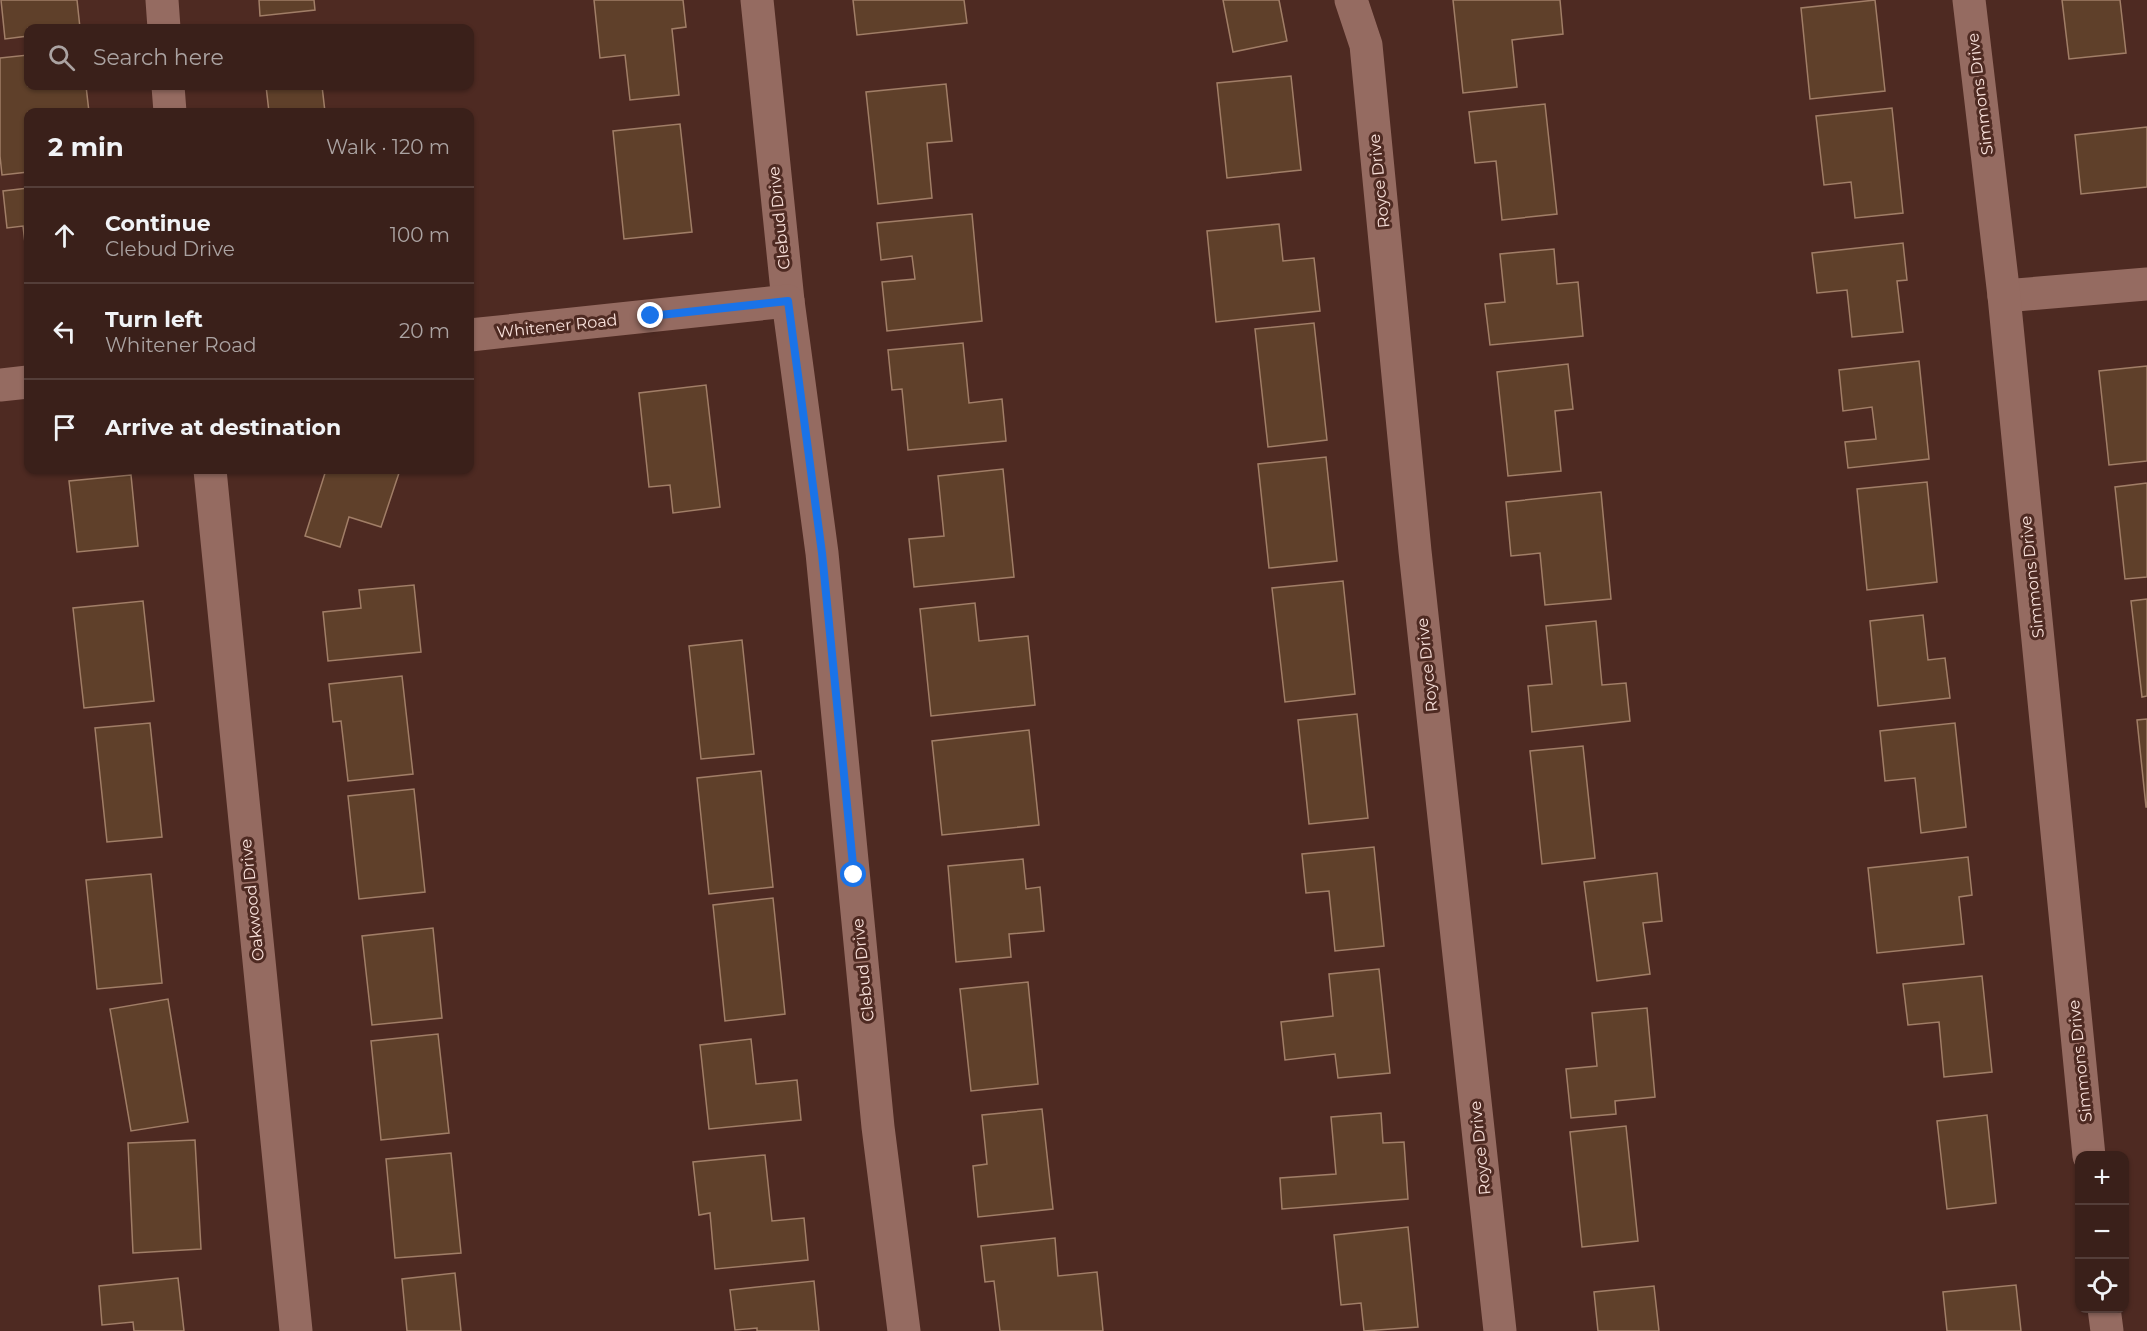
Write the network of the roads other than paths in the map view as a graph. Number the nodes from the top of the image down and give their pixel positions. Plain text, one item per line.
1 (162, 0) edge
2 (757, 0) edge
3 (1350, 0) edge
4 (1969, 0) edge
5 (164, 24) edge
6 (168, 90) edge
7 (170, 108) edge
8 (2147, 284) edge
9 (2004, 297) junction
10 (788, 301) junction
11 (474, 335) edge
12 (24, 382) edge
13 (0, 385) edge
14 (210, 474) edge
15 (2089, 1151) edge
16 (2105, 1313) edge
17 (296, 1331) edge
18 (904, 1331) edge
19 (1500, 1331) edge
20 (2107, 1331) edge

1 - 5 street
2 - 10 street, Clebud Drive
3 - 19 street, Royce Drive
4 - 9 street, Simmons Drive
6 - 7 street
8 - 9 street
9 - 15 street, Simmons Drive
10 - 11 street, Whitener Road
10 - 18 street, Clebud Drive
12 - 13 street
14 - 17 street, Oakwood Drive
16 - 20 street

